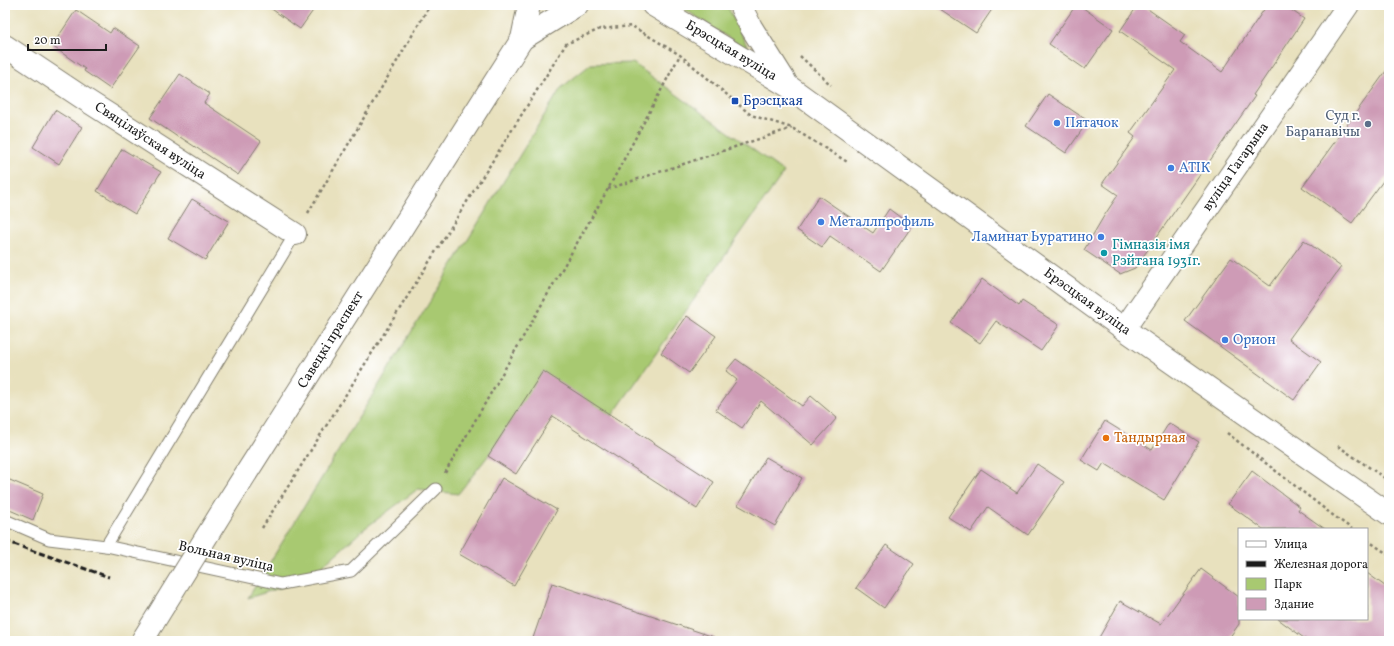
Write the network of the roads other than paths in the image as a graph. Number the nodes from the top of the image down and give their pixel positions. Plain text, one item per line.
1 (529, 5) edge
2 (577, 5) edge
3 (653, 5) edge
4 (740, 5) edge
5 (1348, 5) edge
6 (522, 40) junction
7 (5, 46) edge
8 (788, 86) junction
9 (295, 234) joint
10 (1124, 329) junction
11 (436, 489) road end
12 (1389, 514) edge
13 (5, 520) edge
14 (106, 546) junction
15 (142, 641) edge

1 - 6 main road, Савецкі праспект
2 - 6 main road, Савецкі праспект
3 - 8 main road, Брэсцкая вуліца
4 - 8 main road, Брэсцкая вуліца
5 - 10 main road, вуліца Гагарына
6 - 15 main road, Савецкі праспект, bridge
7 - 9 main road, Свяцілаўская вуліца
8 - 10 main road, Брэсцкая вуліца
9 - 14 lane
10 - 12 main road, Брэсцкая вуліца
11 - 14 lane, Вольная вуліца
13 - 14 lane, Вольная вуліца

